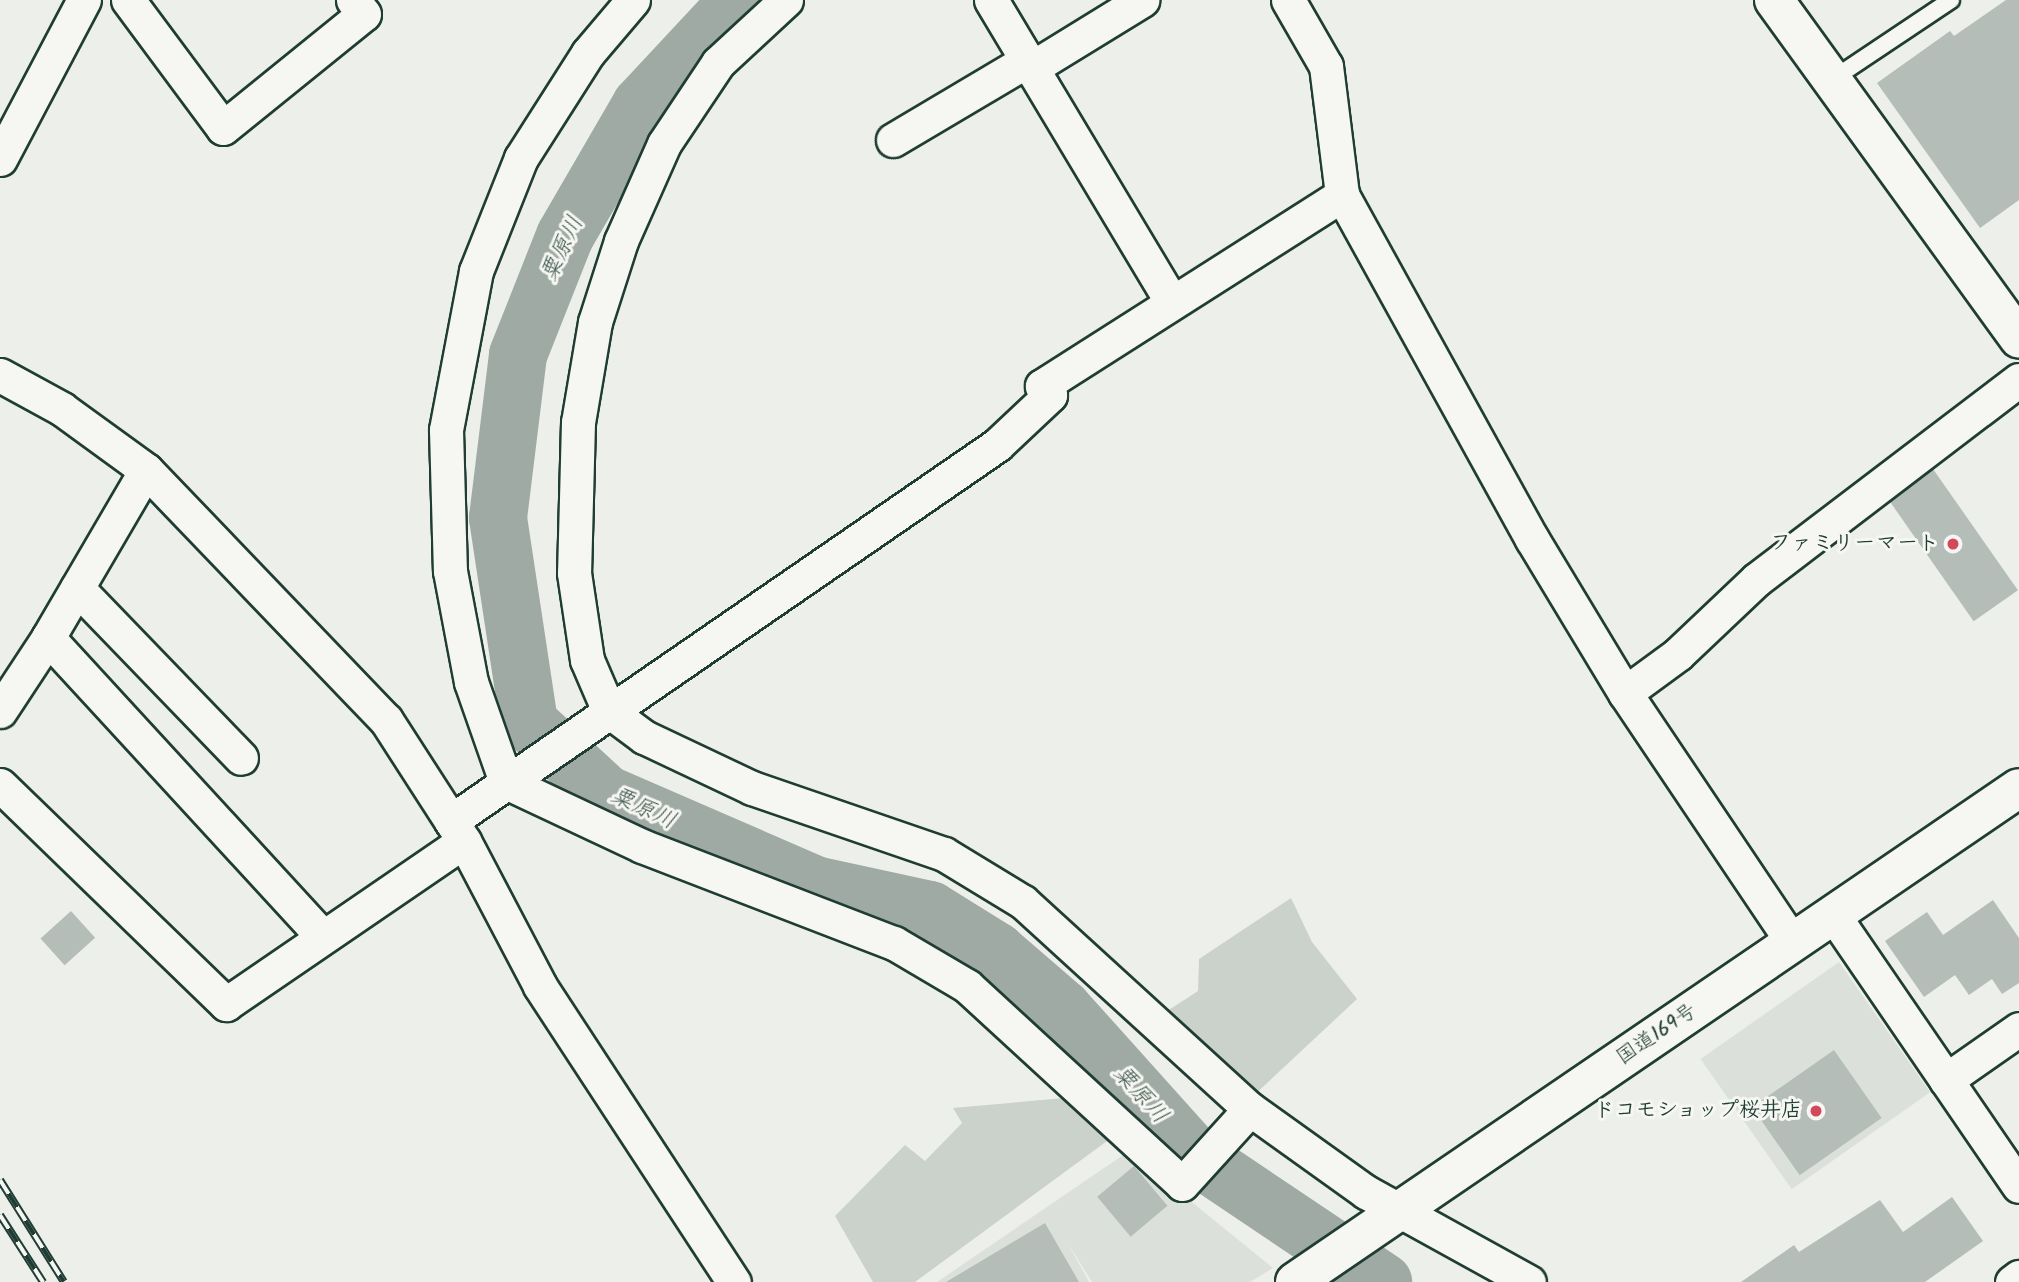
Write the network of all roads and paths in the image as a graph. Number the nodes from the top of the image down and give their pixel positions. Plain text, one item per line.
1 (84, 0) edge
2 (128, 0) edge
3 (354, 0) edge
4 (633, 0) edge
5 (786, 0) edge
6 (991, 0) edge
7 (1142, 0) edge
8 (1288, 0) edge
9 (1774, 0) edge
10 (1951, 0) edge
11 (1028, 65) junction
12 (1833, 79) junction
13 (893, 139) dead end
14 (0, 159) edge
15 (1342, 195) junction
16 (1172, 302) junction
17 (2019, 339) edge
18 (0, 374) edge
19 (2019, 380) edge
20 (146, 470) junction
21 (77, 588) junction
22 (48, 638) junction
23 (1625, 693) junction
24 (0, 711) edge
25 (606, 713) junction
26 (242, 758) dead end
27 (511, 779) junction
28 (0, 785) edge
29 (2019, 788) edge
30 (457, 831) junction
31 (1834, 916) junction
32 (321, 935) junction
33 (1793, 943) junction
34 (2019, 1029) edge
35 (1946, 1080) junction
36 (1247, 1113) junction
37 (2019, 1186) edge
38 (1390, 1217) junction
39 (2019, 1277) edge
40 (1298, 1280) edge
41 (734, 1282) edge
42 (1529, 1282) edge
43 (2012, 1282) edge

1 - 14 street
2 - 3 street
4 - 27 street
5 - 25 street
6 - 11 street
7 - 11 street
8 - 15 street
9 - 12 main road
10 - 12 lane
11 - 13 street
11 - 16 street
12 - 17 main road
15 - 16 street
15 - 23 street
16 - 25 street
18 - 20 street
19 - 23 street
20 - 21 street
20 - 30 street
21 - 22 street
21 - 26 street
22 - 24 street
22 - 32 street
23 - 33 street
25 - 27 street
25 - 36 street
27 - 30 street
27 - 36 street
28 - 32 street
29 - 31 main road, 国道169号
30 - 32 street
30 - 41 street
31 - 33 main road, 国道169号
31 - 35 street
33 - 38 main road, 国道169号
34 - 35 street
35 - 37 street
36 - 38 street
38 - 40 main road, 国道169号
38 - 42 street
39 - 43 street

